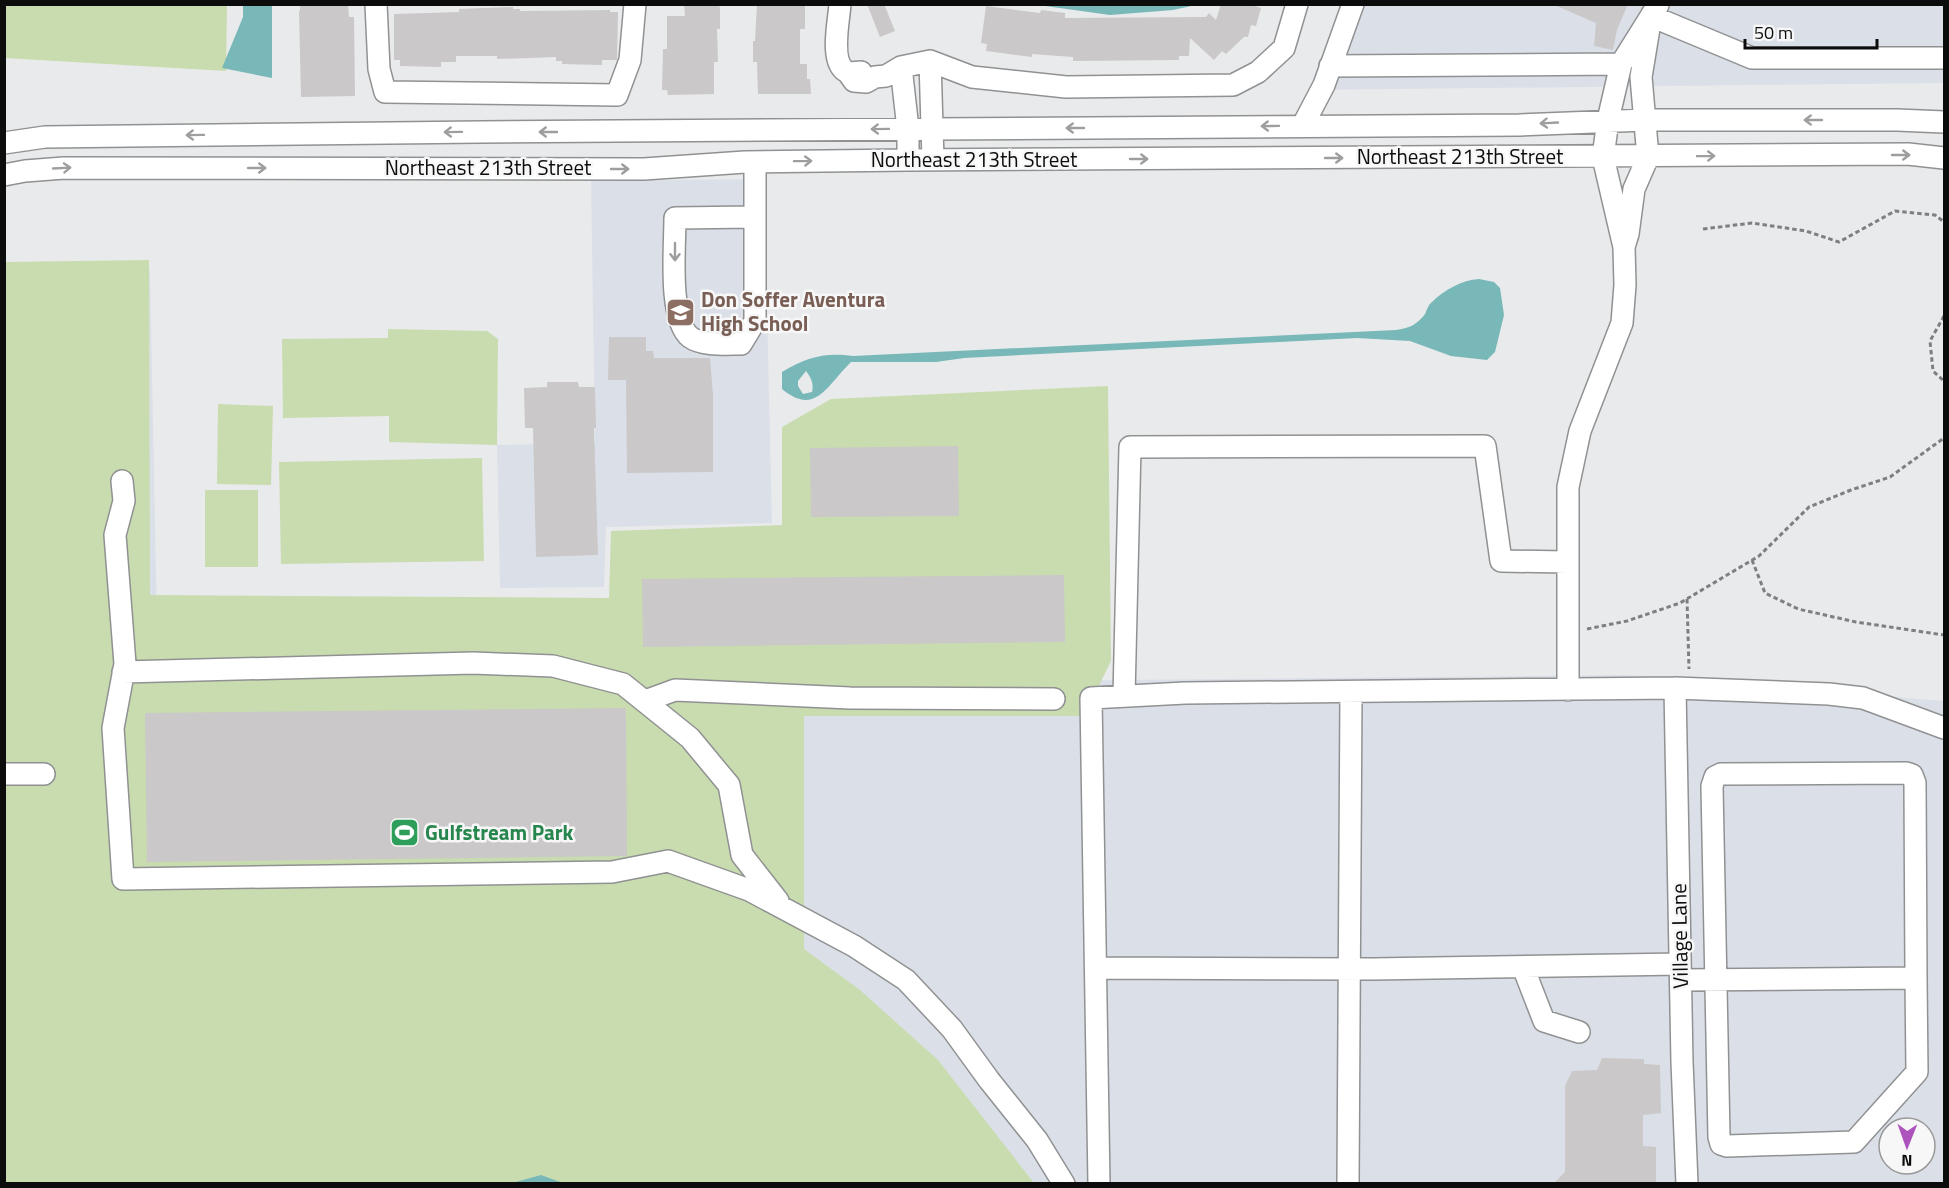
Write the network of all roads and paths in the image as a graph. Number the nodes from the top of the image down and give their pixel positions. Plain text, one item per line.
1 (376, 4) edge
2 (636, 4) edge
3 (840, 4) edge
4 (1297, 4) edge
5 (1353, 4) edge
6 (1655, 10) edge
7 (1944, 57) edge
8 (930, 61) junction
9 (1621, 64) junction
10 (901, 67) junction
11 (1327, 75) junction
12 (1608, 120) junction
13 (1645, 120) junction
14 (1944, 122) edge
15 (1303, 125) junction
16 (1338, 125) junction
17 (933, 128) junction
18 (908, 129) junction
19 (512, 132) junction
20 (4, 143) edge
21 (1603, 157) junction
22 (1648, 157) junction
23 (1944, 158) edge
24 (908, 160) junction
25 (933, 160) junction
26 (755, 162) junction
27 (500, 168) junction
28 (4, 175) edge
29 (753, 217) junction
30 (1944, 222) edge
31 (1703, 229) dead end
32 (1624, 247) junction
33 (1944, 316) edge
34 (1944, 381) edge
35 (1944, 438) edge
36 (122, 481) dead end
37 (1752, 560) junction
38 (1567, 562) junction
39 (1687, 599) junction
40 (1567, 632) junction
41 (1944, 635) edge
42 (123, 672) junction
43 (1682, 688) junction
44 (1568, 690) junction
45 (1351, 693) junction
46 (1124, 696) junction
47 (1054, 699) dead end
48 (645, 701) junction
49 (1938, 726) edge
50 (1944, 743) edge
51 (4, 774) edge
52 (44, 774) dead end
53 (782, 906) junction
54 (1523, 967) junction
55 (1096, 968) junction
56 (1350, 969) junction
57 (1680, 972) junction
58 (1916, 978) junction
59 (1718, 980) junction
60 (1579, 1032) dead end
61 (1064, 1184) edge
62 (1099, 1184) edge
63 (1348, 1184) edge
64 (1687, 1184) edge

1 - 2 street
3 - 10 street
4 - 8 street
5 - 11 street
6 - 7 street
6 - 9 street
6 - 13 street
8 - 10 street
8 - 17 street
9 - 11 street
9 - 12 street
10 - 18 street
11 - 15 street
11 - 16 street
12 - 13 street, Northeast 213th Street
12 -> 16 street, Northeast 213th Street
12 - 21 street
14 -> 13 street, Northeast 213th Street
13 - 22 street
15 - 16 street, Northeast 213th Street
15 -> 17 street, Northeast 213th Street
17 - 18 street, Northeast 213th Street
17 - 25 street
18 -> 19 street, Northeast 213th Street
18 - 24 street
19 -> 20 street, Northeast 213th Street
19 - 27 street
21 - 22 street, Northeast 213th Street
25 -> 21 street, Northeast 213th Street
21 - 32 street
22 -> 23 street, Northeast 213th Street
22 - 32 street
24 - 25 street, Northeast 213th Street
26 -> 24 street, Northeast 213th Street
27 -> 26 street, Northeast 213th Street
26 - 29 street
28 -> 27 street, Northeast 213th Street
29 -> 29 street
30 - 31 path
32 - 38 street
33 - 34 path
35 - 37 path
36 - 42 street
37 - 39 path
37 - 41 path
38 - 40 street
38 - 46 street
39 - 40 path
39 - 43 path
40 - 44 street
42 - 48 street
42 - 53 street
43 - 44 street
43 - 49 street
43 - 57 street, Village Lane
44 - 45 street
45 - 46 street
45 - 56 street
46 - 55 street
47 - 48 street
48 - 53 street
49 - 50 street
51 - 52 street
53 - 61 street
54 - 56 street
54 - 57 street
54 - 60 street
55 - 56 street
55 - 62 street
56 - 63 street
57 - 59 street
57 - 64 street, Village Lane
58 - 59 street
58 - 59 street
58 - 59 street

